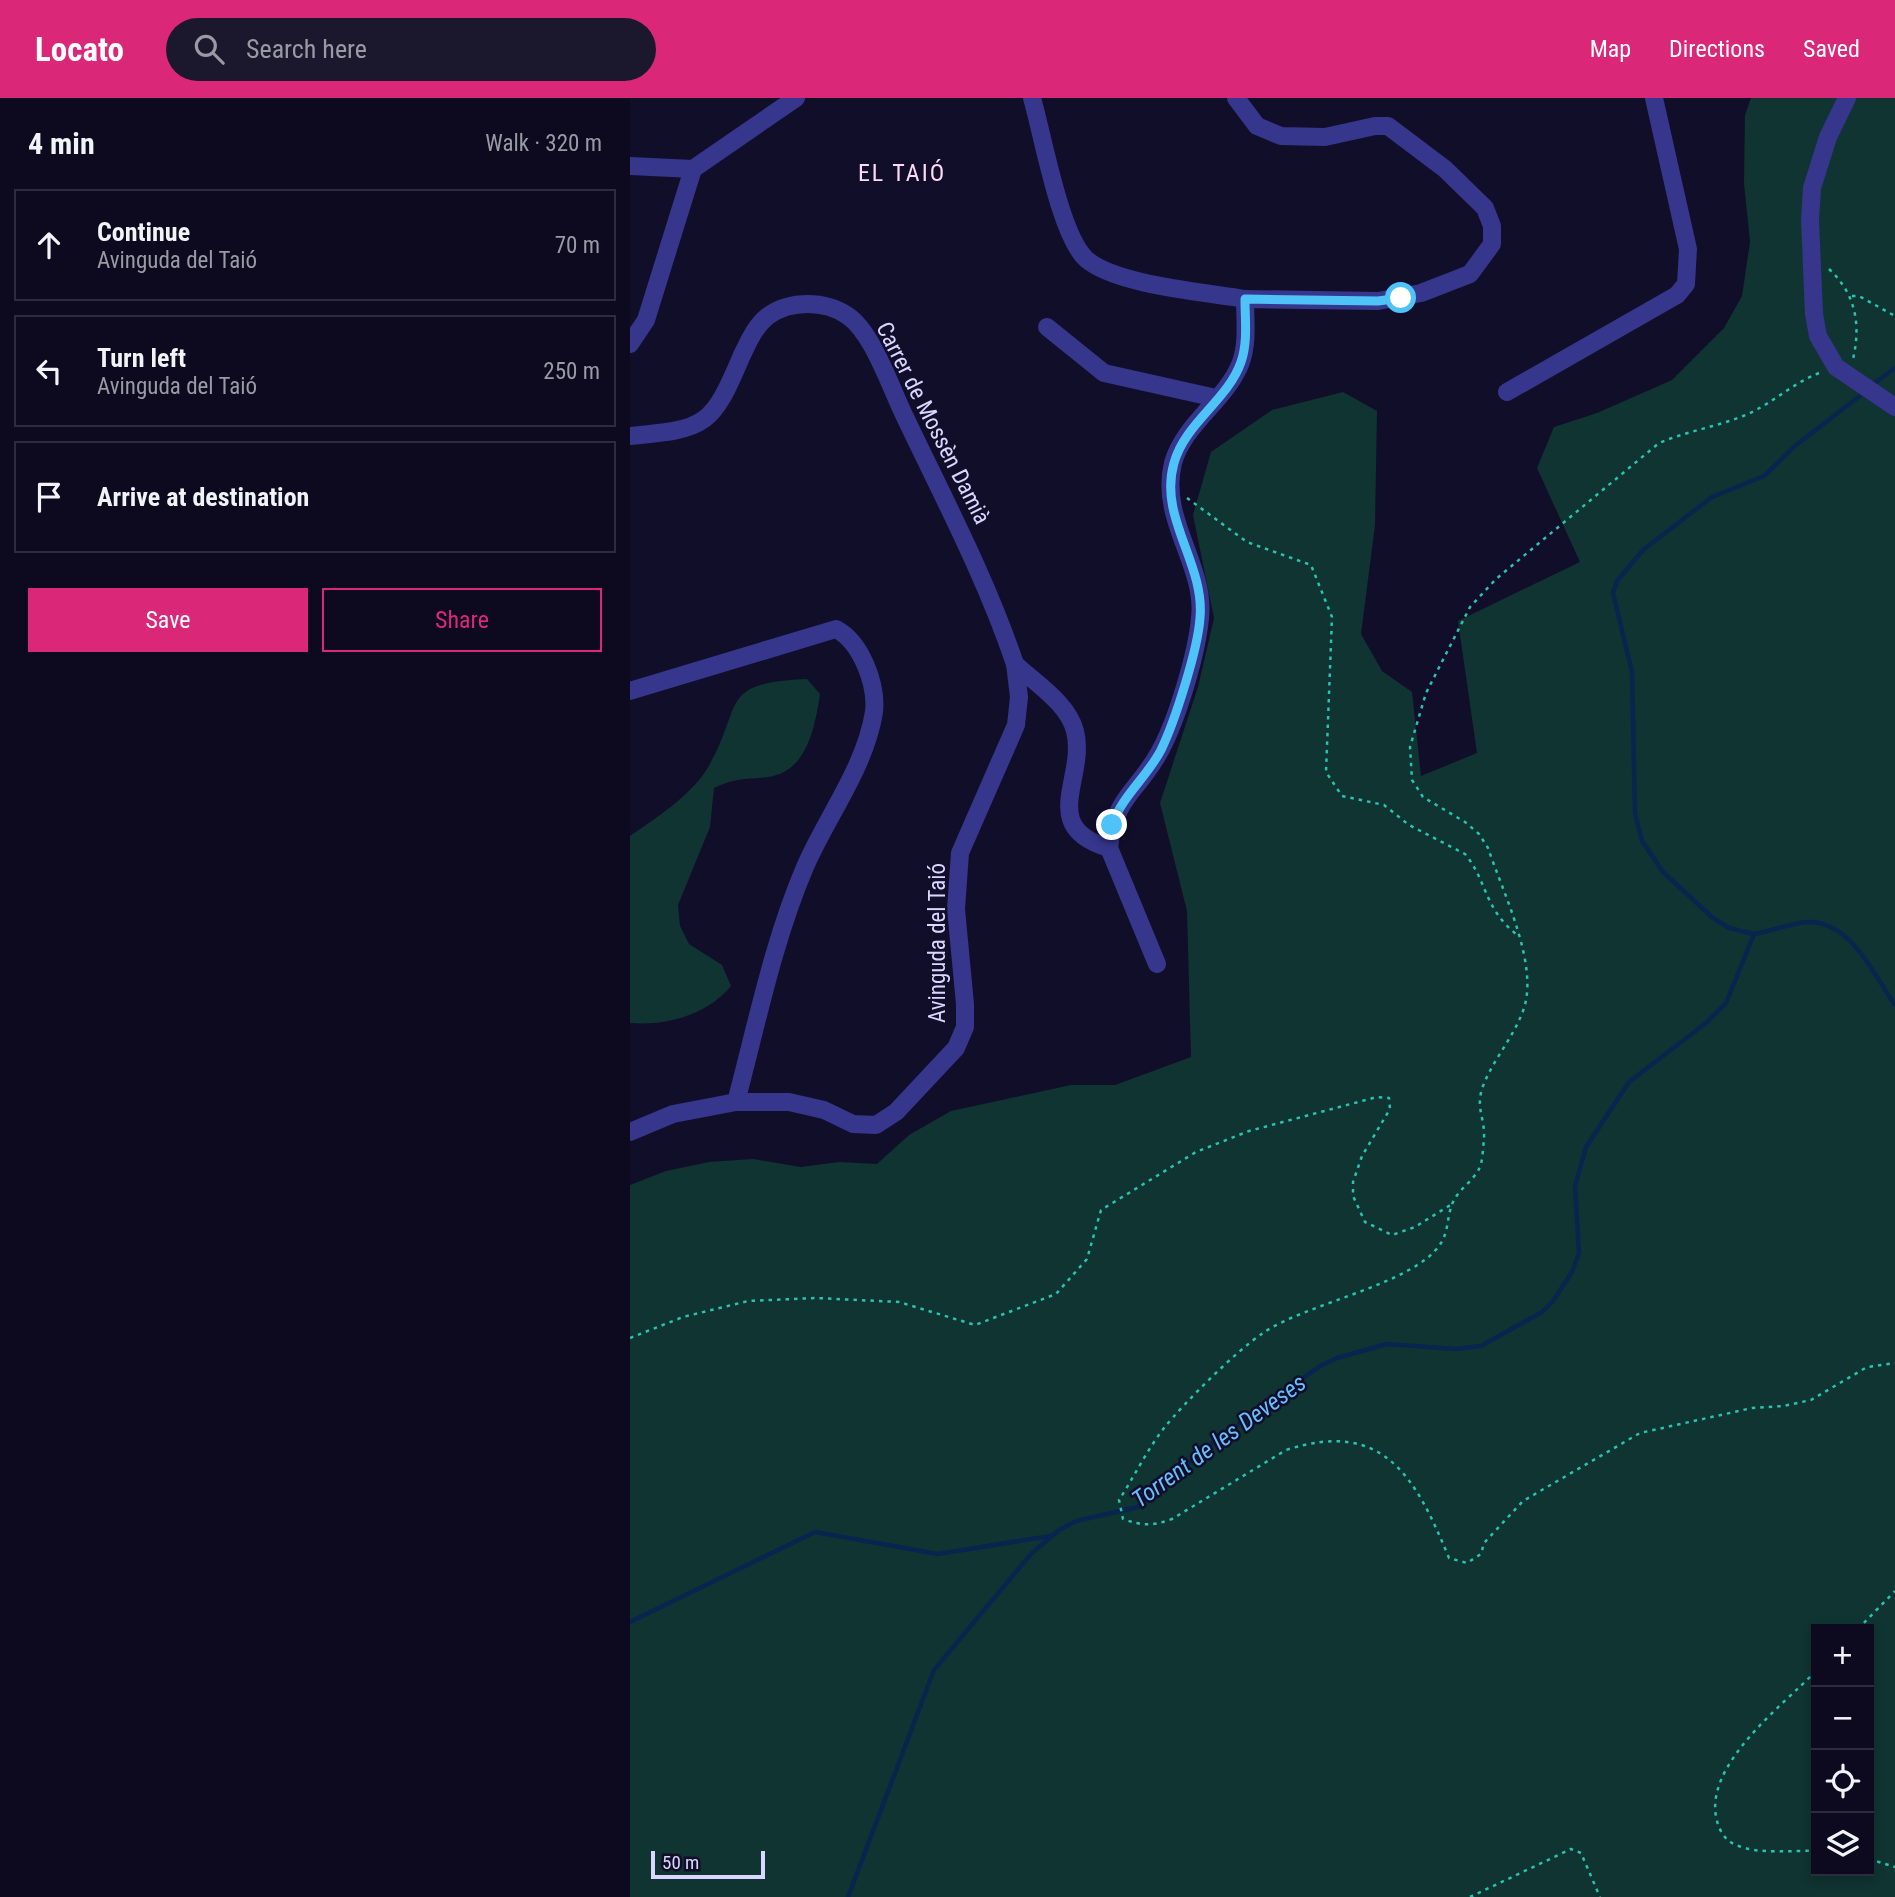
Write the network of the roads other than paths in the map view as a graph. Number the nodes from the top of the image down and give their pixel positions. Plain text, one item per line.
1 (796, 98) edge
2 (1032, 98) edge
3 (1236, 98) edge
4 (1654, 98) edge
5 (1847, 98) edge
6 (630, 166) edge
7 (693, 169) junction
8 (1245, 299) junction
9 (1047, 327) dead end
10 (630, 344) edge
11 (1507, 393) dead end
12 (1216, 398) junction
13 (1895, 407) edge
14 (630, 436) edge
15 (1014, 664) junction
16 (630, 691) edge
17 (1110, 848) junction
18 (1157, 964) dead end
19 (736, 1102) junction
20 (630, 1132) edge

1 - 7 street
2 - 8 street
3 - 8 street
4 - 11 street
5 - 13 street
6 - 7 street
7 - 10 street
8 - 12 street
9 - 12 street
12 - 17 street
14 - 15 street, Carrer de Mossèn Damià
15 - 17 street
15 - 19 street, Avinguda del Taió
16 - 19 street
17 - 18 street
19 - 20 street

